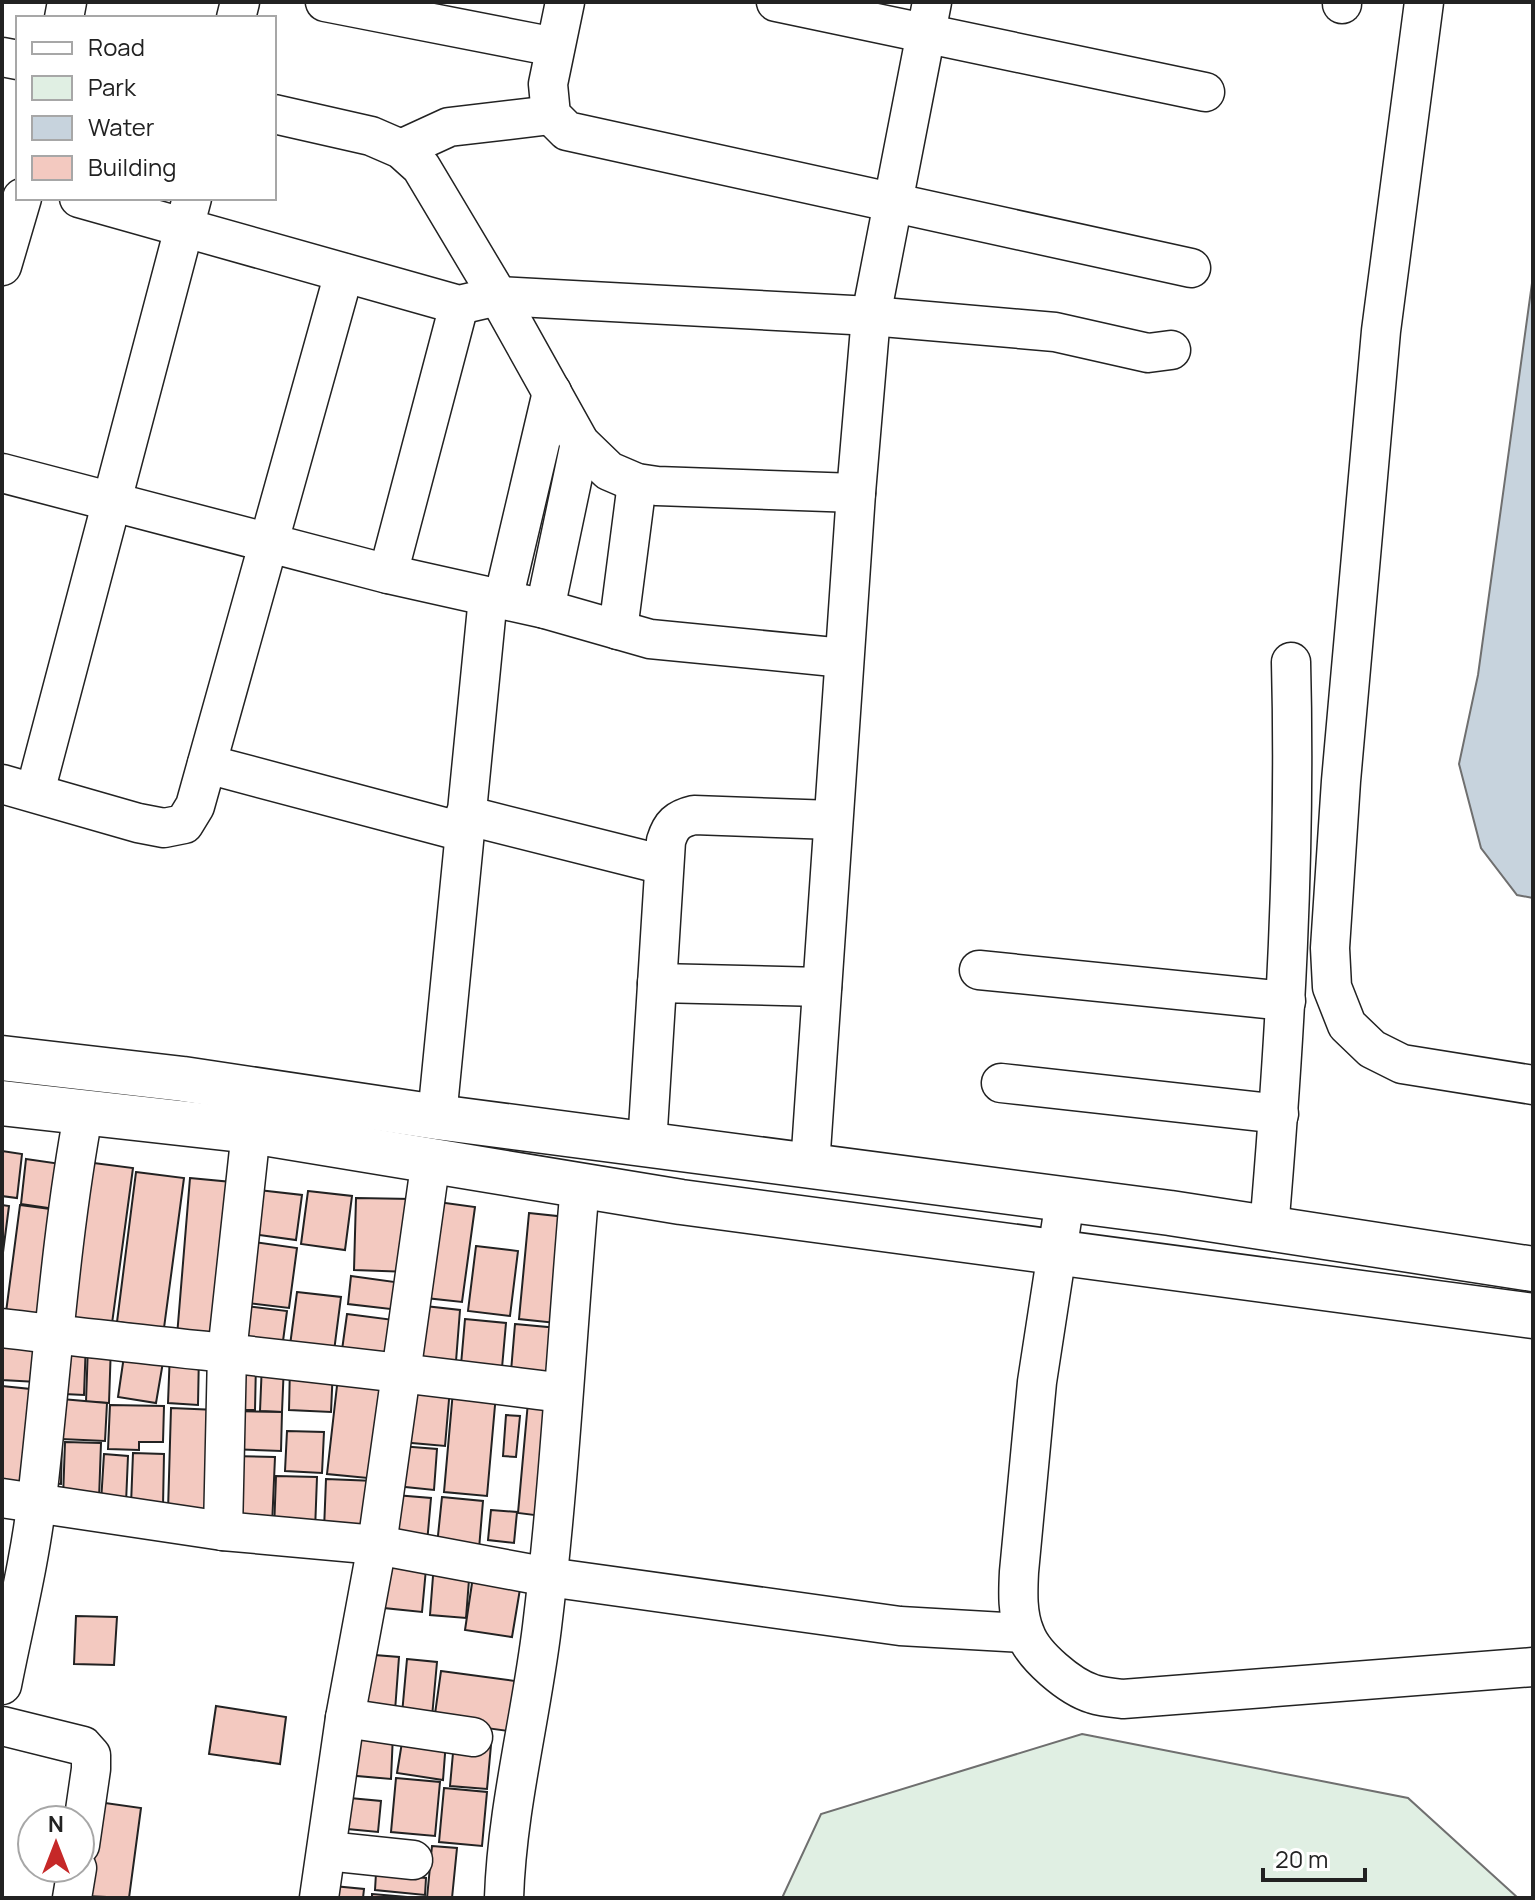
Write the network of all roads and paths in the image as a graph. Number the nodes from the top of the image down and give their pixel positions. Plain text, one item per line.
1 (325, 2) edge
2 (565, 2) edge
3 (776, 2) edge
4 (1424, 2) edge
5 (928, 17) edge
6 (555, 47) junction
7 (1205, 92) dead end
8 (276, 114) edge
9 (551, 115) junction
10 (401, 149) junction
11 (21, 200) edge
12 (94, 200) edge
13 (893, 203) junction
14 (188, 213) edge
15 (2, 266) edge
16 (1191, 268) dead end
17 (344, 273) junction
18 (498, 296) junction
19 (459, 305) junction
20 (871, 316) junction
21 (1171, 350) dead end
22 (552, 392) junction
23 (580, 443) junction
24 (2, 473) edge
25 (637, 483) junction
26 (856, 493) junction
27 (112, 503) junction
28 (267, 542) junction
29 (388, 574) junction
30 (495, 598) junction
31 (545, 609) junction
32 (618, 630) junction
33 (844, 658) junction
34 (1291, 662) dead end
35 (207, 764) junction
36 (18, 788) edge
37 (833, 820) junction
38 (464, 823) junction
39 (664, 865) junction
40 (979, 970) dead end
41 (657, 983) junction
42 (822, 987) junction
43 (1286, 1001) junction
44 (2, 1058) edge
45 (1001, 1083) dead end
46 (1533, 1085) edge
47 (2, 1103) edge
48 (84, 1110) junction
49 (1279, 1114) junction
50 (251, 1131) junction
51 (434, 1138) junction
52 (647, 1145) junction
53 (810, 1166) junction
54 (580, 1185) junction
55 (1065, 1200) junction
56 (1269, 1229) junction
57 (1056, 1253) junction
58 (1533, 1269) edge
59 (1533, 1316) edge
60 (2, 1328) edge
61 (53, 1334) junction
62 (227, 1353) junction
63 (399, 1371) junction
64 (562, 1393) junction
65 (20, 1500) edge
66 (223, 1531) junction
67 (377, 1545) junction
68 (548, 1577) junction
69 (1024, 1633) junction
70 (1533, 1667) edge
71 (2, 1685) edge
72 (345, 1718) junction
73 (2, 1726) edge
74 (473, 1737) dead end
75 (86, 1804) edge
76 (327, 1851) junction
77 (413, 1860) dead end
78 (319, 1898) edge
79 (504, 1898) edge

1 - 6 street
2 - 6 street
3 - 5 street
4 - 46 street
5 - 7 street
5 - 13 street
6 - 9 street
8 - 10 street
9 - 10 street
9 - 13 street
10 - 18 street
11 - 15 street
12 - 14 street
13 - 16 street
13 - 20 street
14 - 17 street
14 - 27 street
17 - 19 street
17 - 28 street
18 - 19 street
18 - 20 street
18 - 22 street
19 - 29 street
20 - 21 street
20 - 26 street
22 - 23 street
22 - 30 street
23 - 25 street
23 - 31 street
24 - 27 street
25 - 26 street
25 - 32 street
26 - 33 street
27 - 28 street
27 - 36 street
28 - 29 street
28 - 35 street
29 - 30 street
30 - 31 street
30 - 38 street
31 - 32 street
32 - 33 street
33 - 37 street
34 - 43 street
35 - 36 street
35 - 38 street
37 - 39 street
37 - 42 street
38 - 39 street
38 - 51 street
39 - 41 street
40 - 43 street
41 - 42 street
41 - 52 street
42 - 53 street
43 - 49 street
44 - 51 main road
45 - 49 street
47 - 48 main road
48 - 50 main road
48 - 61 street
49 - 56 street
50 - 51 main road
50 - 62 street
51 - 52 main road
51 - 54 main road
51 - 63 street
52 - 53 main road
53 - 55 main road
54 - 57 main road
54 - 64 street
55 - 56 main road
55 - 57 street
56 - 58 main road
57 - 59 main road
57 - 69 street
60 - 61 street
61 - 62 street
61 - 65 street
62 - 63 street
62 - 66 street
63 - 64 street
63 - 67 street
64 - 68 street
65 - 66 street
65 - 71 street
66 - 67 street
67 - 68 street
67 - 72 street
68 - 69 street
68 - 79 street
69 - 70 street
72 - 74 street
72 - 76 street
73 - 75 street
76 - 77 street
76 - 78 street

